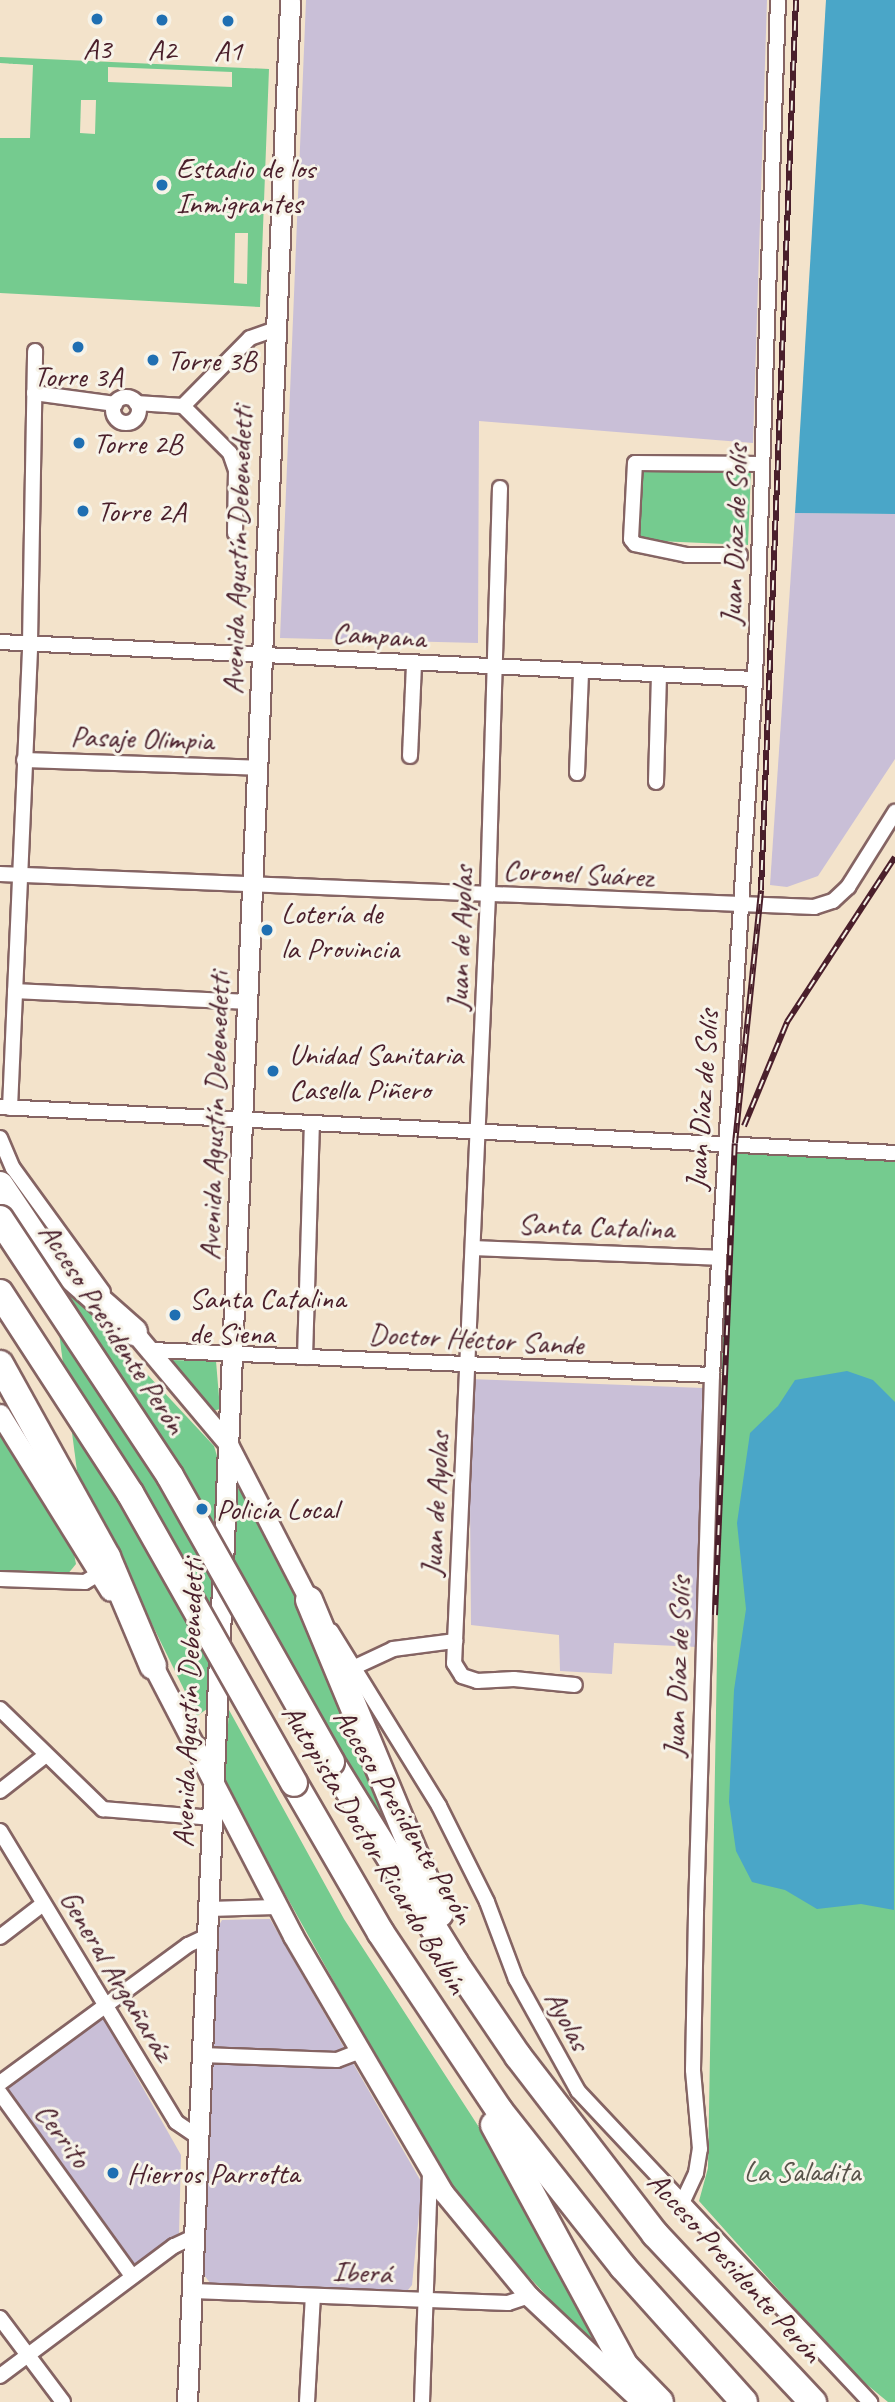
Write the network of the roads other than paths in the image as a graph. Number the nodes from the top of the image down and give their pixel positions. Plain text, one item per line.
1 (290, 0) edge
2 (778, 0) edge
3 (273, 330) junction
4 (34, 351) dead end
5 (34, 393) junction
6 (136, 402) junction
7 (115, 404) junction
8 (183, 406) junction
9 (762, 464) junction
10 (500, 488) dead end
11 (235, 533) dead end
12 (740, 555) dead end
13 (0, 642) edge
14 (30, 643) junction
15 (264, 654) junction
16 (414, 664) junction
17 (496, 667) junction
18 (582, 672) junction
19 (659, 677) junction
20 (755, 679) junction
21 (410, 756) dead end
22 (24, 760) junction
23 (259, 768) junction
24 (577, 773) dead end
25 (656, 782) dead end
26 (895, 812) edge
27 (0, 874) edge
28 (19, 875) junction
29 (253, 886) junction
30 (488, 895) junction
31 (742, 908) junction
32 (15, 991) junction
33 (248, 1002) junction
34 (5, 1108) edge
35 (243, 1122) junction
36 (312, 1125) junction
37 (479, 1130) junction
38 (0, 1138) edge
39 (726, 1142) junction
40 (895, 1153) edge
41 (1, 1187) edge
42 (0, 1219) edge
43 (0, 1245) edge
44 (473, 1248) junction
45 (717, 1258) junction
46 (0, 1293) edge
47 (143, 1341) junction
48 (234, 1353) junction
49 (305, 1357) junction
50 (0, 1364) edge
51 (467, 1365) junction
52 (712, 1375) junction
53 (0, 1414) edge
54 (229, 1445) junction
55 (100, 1573) junction
56 (0, 1579) edge
57 (309, 1600) junction
58 (455, 1641) junction
59 (153, 1666) junction
60 (357, 1666) junction
61 (575, 1685) dead end
62 (0, 1709) edge
63 (46, 1755) junction
64 (325, 1766) junction
65 (214, 1780) junction
66 (0, 1791) edge
67 (213, 1818) junction
68 (0, 1831) edge
69 (43, 1904) junction
70 (277, 1907) junction
71 (208, 1909) junction
72 (207, 1936) junction
73 (0, 1937) edge
74 (105, 2004) junction
75 (497, 2025) junction
76 (455, 2048) junction
77 (358, 2052) junction
78 (202, 2055) junction
79 (0, 2083) edge
80 (0, 2093) edge
81 (198, 2137) junction
82 (430, 2172) junction
83 (683, 2201) junction
84 (195, 2236) junction
85 (132, 2276) junction
86 (192, 2291) junction
87 (313, 2296) junction
88 (529, 2296) junction
89 (427, 2301) junction
90 (0, 2318) edge
91 (27, 2355) junction
92 (0, 2376) edge
93 (63, 2402) edge
94 (187, 2402) edge
95 (307, 2402) edge
96 (422, 2402) edge
97 (642, 2402) edge
98 (660, 2402) edge
99 (744, 2402) edge
100 (787, 2402) edge
101 (813, 2402) edge
102 (870, 2402) edge

1 - 3 main road, Avenida Agustín Debenedetti
2 - 9 street, Juan Díaz de Solís
3 - 8 street
3 - 15 main road, Avenida Agustín Debenedetti
4 - 5 street
5 - 7 street
5 - 14 street
6 - 7 street
6 - 7 street
6 - 8 street
8 - 11 street
9 - 12 street
9 - 20 street, Juan Díaz de Solís
10 - 17 street, Juan de Ayolas
13 - 14 street, Campana
14 - 15 street, Campana
14 - 22 street
15 - 16 street, Campana
15 - 23 main road, Avenida Agustín Debenedetti
16 - 17 street, Campana
16 - 21 street
17 - 18 street, Campana
17 - 30 street, Juan de Ayolas
18 - 19 street, Campana
18 - 24 street
19 - 20 street, Campana
19 - 25 street
20 - 31 street, Juan Díaz de Solís
22 - 23 street, Pasaje Olimpia
22 - 28 street
23 - 29 main road, Avenida Agustín Debenedetti
26 - 31 street, Coronel Suárez
27 - 28 street, Coronel Suárez
28 - 29 street, Coronel Suárez
28 - 32 street
29 - 30 street, Coronel Suárez
29 - 33 main road, Avenida Agustín Debenedetti
30 - 31 street, Coronel Suárez
30 - 37 street, Juan de Ayolas
31 - 39 street, Juan Díaz de Solís
32 - 33 street
32 - 34 street
33 - 35 main road, Avenida Agustín Debenedetti
34 - 35 street
35 - 36 street
35 - 48 main road, Avenida Agustín Debenedetti
36 - 37 street
36 - 49 street
37 - 39 street
37 - 44 street, Juan de Ayolas
38 - 47 street
39 - 40 street
39 - 45 street, Juan Díaz de Solís
41 - 47 highway
42 - 64 highway, Acceso Presidente Perón, bridge
43 - 64 highway, Autopista Doctor Ricardo Balbín
44 - 45 street, Santa Catalina
44 - 51 street, Juan de Ayolas
45 - 52 street, Juan Díaz de Solís
46 - 76 highway, Autopista Doctor Ricardo Balbín, bridge
47 - 48 street, Doctor Héctor Sande
47 - 54 street
48 - 49 street, Doctor Héctor Sande
48 - 54 main road, Avenida Agustín Debenedetti
49 - 51 street, Doctor Héctor Sande
50 - 59 highway
51 - 52 street, Doctor Héctor Sande
51 - 58 street, Juan de Ayolas
52 - 83 street, Juan Díaz de Solís
53 - 55 main road
54 - 57 street
54 - 65 main road, Avenida Agustín Debenedetti
55 - 56 street
55 - 59 main road
57 - 60 street, Ayolas
57 - 75 highway
58 - 60 street
58 - 61 street, Juan de Ayolas
59 - 65 main road
60 - 83 street, Ayolas
62 - 63 street
63 - 66 street
63 - 67 street
64 - 75 highway, Acceso Presidente Perón
64 - 100 highway, Autopista Doctor Ricardo Balbín
65 - 67 main road, Avenida Agustín Debenedetti
65 - 70 main road
67 - 71 main road, Avenida Agustín Debenedetti
68 - 69 street, General Argañaráz
69 - 73 street
69 - 74 street, General Argañaráz
70 - 71 street
70 - 77 main road
71 - 72 main road, Avenida Agustín Debenedetti
72 - 74 street
72 - 78 main road, Avenida Agustín Debenedetti
74 - 79 street
74 - 81 street, General Argañaráz
75 - 101 highway, Acceso Presidente Perón
76 - 98 highway
76 - 99 highway, Autopista Doctor Ricardo Balbín
77 - 78 street
77 - 82 main road
78 - 81 main road, Avenida Agustín Debenedetti
80 - 85 street, Cerrito
81 - 84 main road, Avenida Agustín Debenedetti
82 - 88 main road
82 - 89 street
83 - 102 street, Ayolas
84 - 85 street
84 - 86 main road, Avenida Agustín Debenedetti
85 - 91 street
86 - 87 street, Iberá
86 - 94 main road, Avenida Agustín Debenedetti
87 - 89 street, Iberá
87 - 95 street
88 - 89 street, Iberá
88 - 97 main road
89 - 96 street
90 - 91 street
91 - 92 street
91 - 93 street

